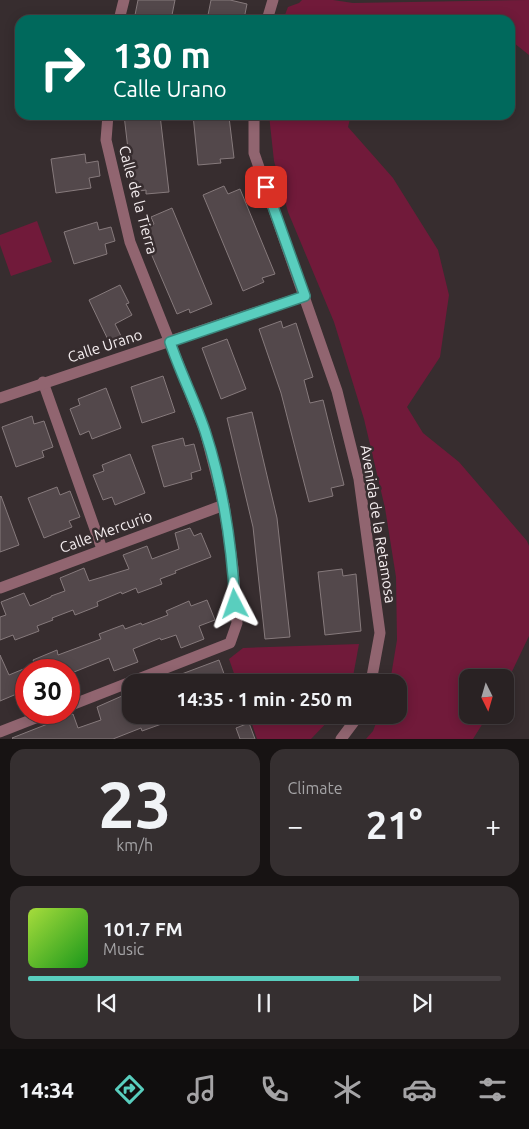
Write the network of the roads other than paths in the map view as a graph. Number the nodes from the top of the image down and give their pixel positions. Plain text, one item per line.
1 (124, 0) edge
2 (273, 0) edge
3 (120, 15) edge
4 (268, 15) edge
5 (108, 120) edge
6 (254, 120) edge
7 (305, 296) junction
8 (170, 342) junction
9 (43, 382) junction
10 (0, 398) edge
11 (224, 505) junction
12 (102, 549) junction
13 (0, 588) edge
14 (372, 674) edge
15 (80, 702) edge
16 (20, 724) edge
17 (354, 724) edge
18 (0, 732) edge
19 (341, 739) edge

1 - 3 street
2 - 4 street
5 - 8 street, Calle de la Tierra
6 - 7 street, Avenida de la Retamosa
7 - 8 street, Calle Urano
7 - 14 street, Avenida de la Retamosa
8 - 9 street, Calle Urano
8 - 11 street, Calle de la Tierra
9 - 10 street, Calle Urano
9 - 12 street
11 - 12 street, Calle Mercurio
11 - 15 street, Calle de la Tierra
12 - 13 street, Calle Mercurio
16 - 18 street
17 - 19 street

